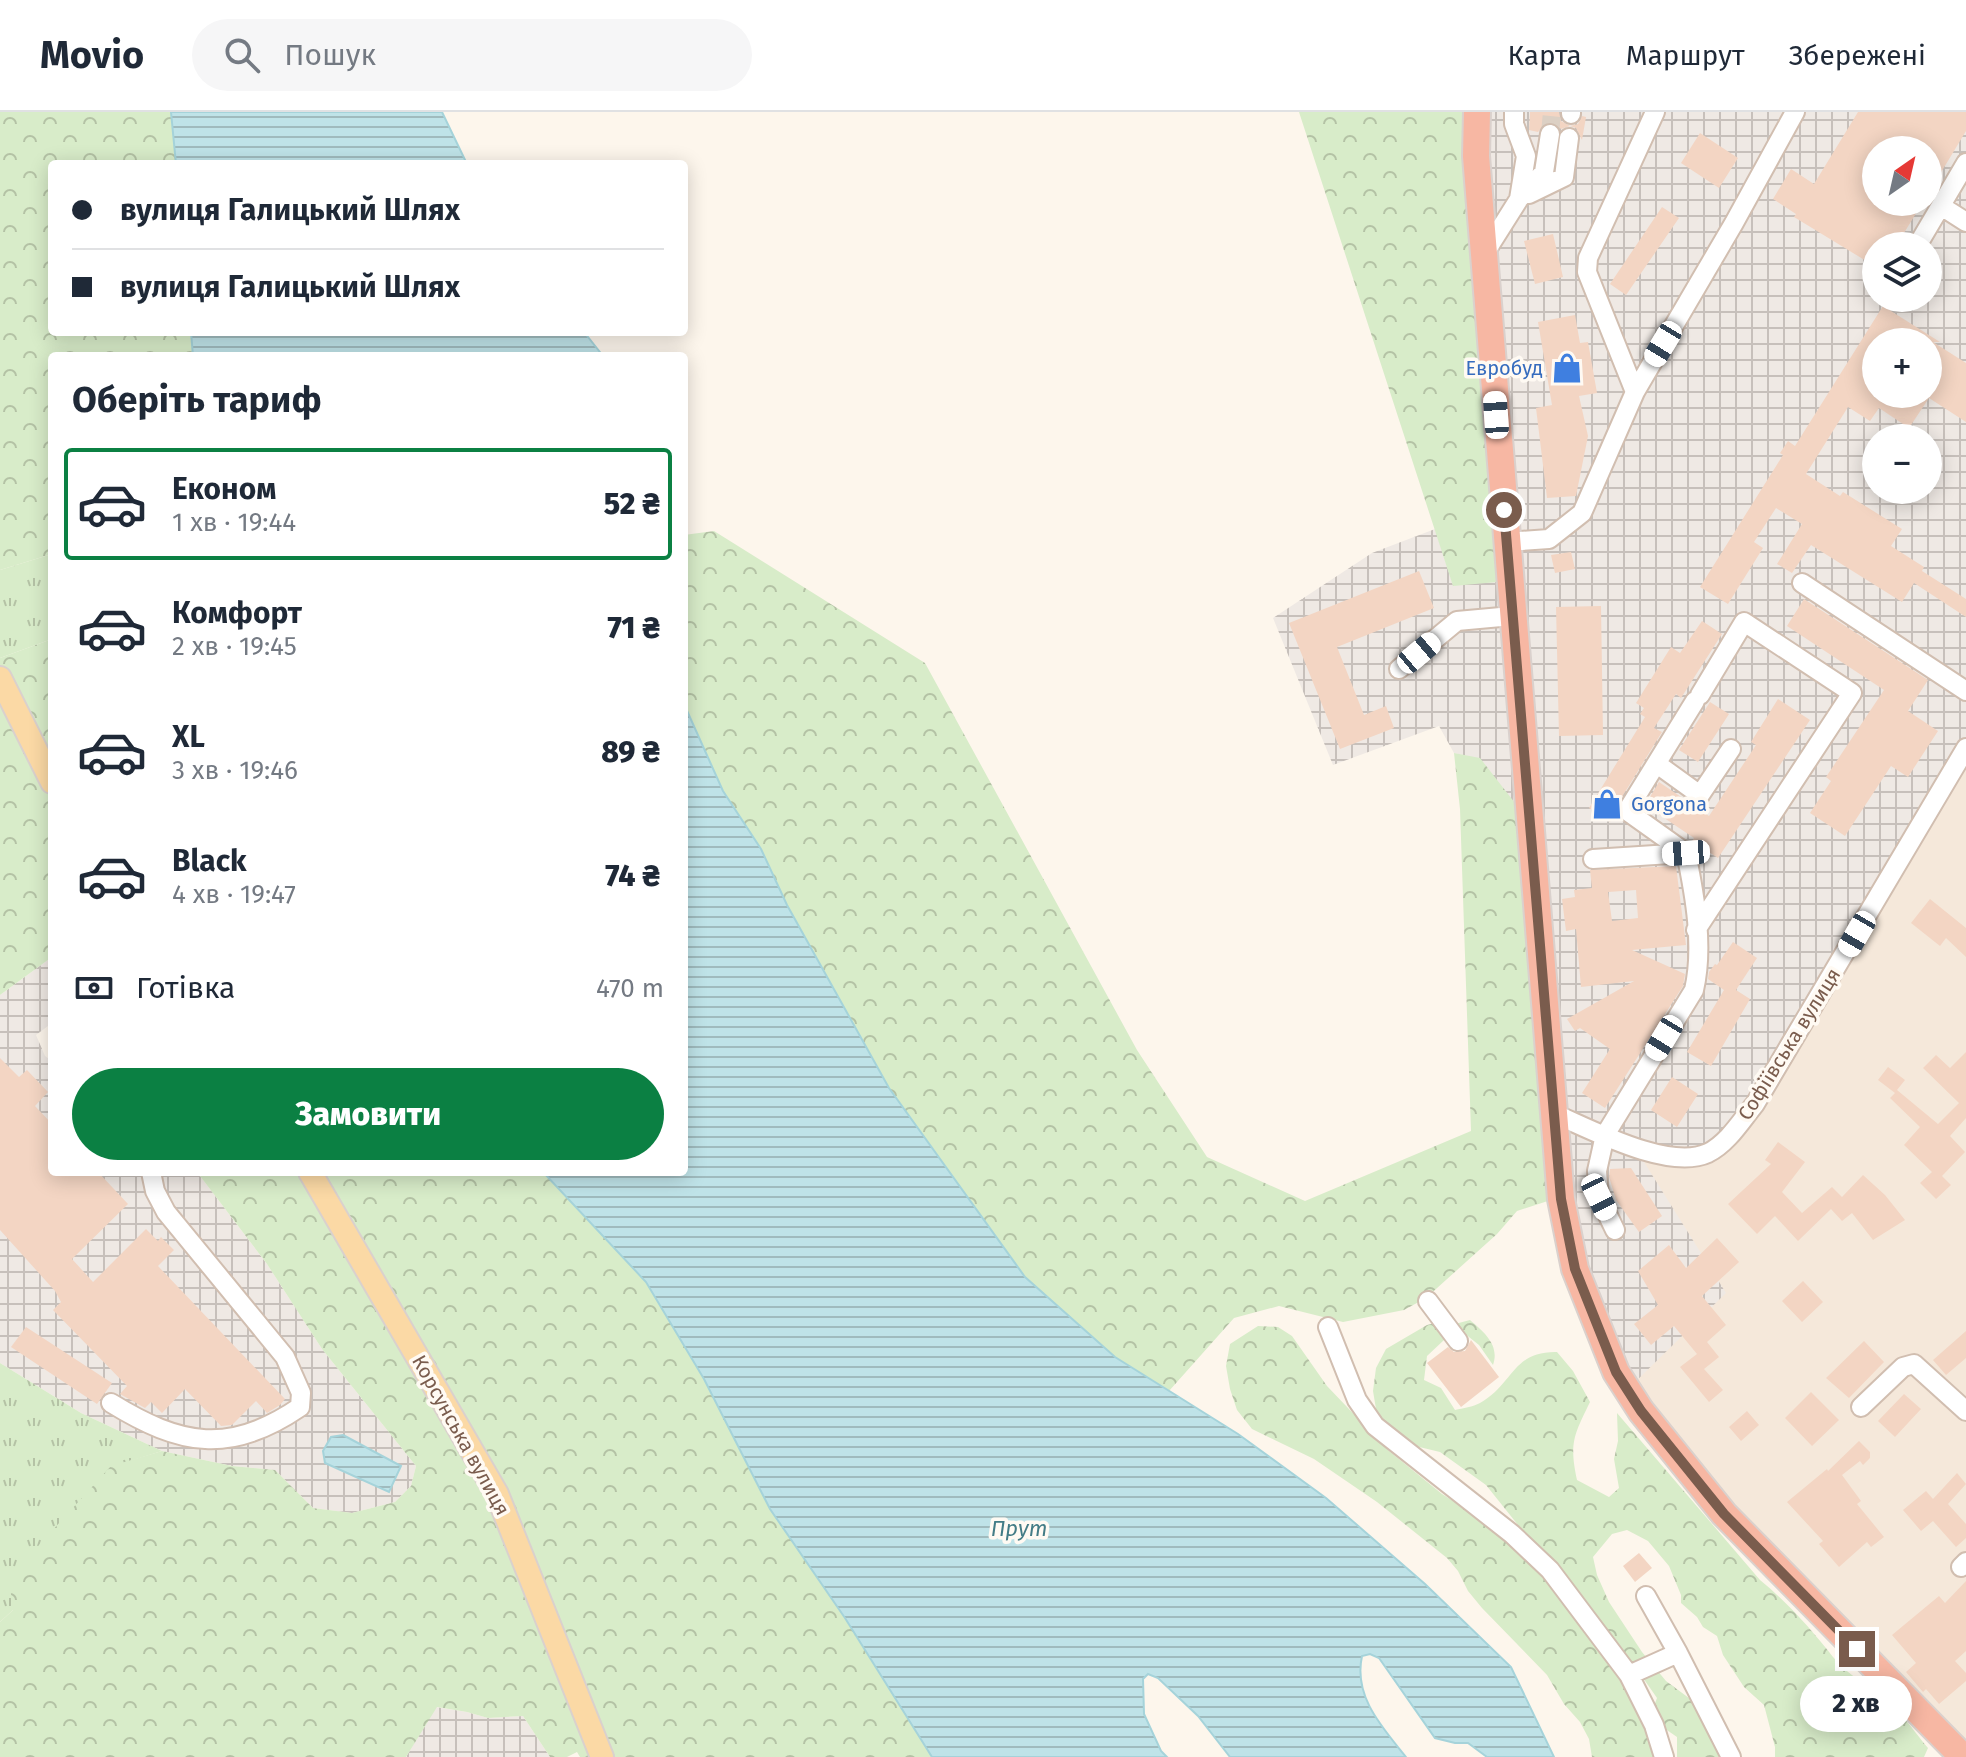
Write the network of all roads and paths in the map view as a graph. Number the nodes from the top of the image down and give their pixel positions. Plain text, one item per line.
1 (1477, 112) edge
2 (1514, 112) edge
3 (1655, 112) edge
4 (1795, 112) edge
5 (1550, 134) tunnel mouth
6 (1569, 138) tunnel mouth
7 (1966, 163) edge
8 (1519, 199) junction
9 (1942, 204) edge
10 (1942, 207) edge
11 (1966, 222) edge
12 (1483, 256) junction
13 (1635, 392) junction
14 (1506, 542) junction
15 (1802, 583) dead end
16 (1512, 616) junction
17 (1399, 669) dead end
18 (0, 678) edge
19 (1966, 691) edge
20 (1966, 748) edge
21 (1731, 749) dead end
22 (1657, 764) junction
23 (48, 774) edge
24 (1686, 853) junction
25 (1593, 859) dead end
26 (1696, 931) junction
27 (1555, 1114) junction
28 (1605, 1135) junction
29 (152, 1176) edge
30 (312, 1176) edge
31 (1615, 1230) dead end
32 (1428, 1301) dead end
33 (1328, 1327) dead end
34 (1458, 1341) dead end
35 (111, 1403) dead end
36 (1861, 1407) dead end
37 (1966, 1411) edge
38 (1646, 1596) dead end
39 (1678, 1653) junction
40 (1629, 1675) junction
41 (602, 1757) edge
42 (1664, 1757) edge
43 (1731, 1757) edge
44 (1963, 1757) edge

1 - 12 highway
2 - 8 street
3 - 13 street
4 - 13 street
5 - 8 street
6 - 8 street
7 - 9 street
8 - 12 street
10 - 11 street
12 - 14 highway
13 - 14 street
14 - 16 highway
15 - 19 street
16 - 17 street
16 - 27 highway
18 - 23 main road
20 - 28 street, Софіївська вулиця
21 - 22 street
22 - 24 street
22 - 26 street
24 - 25 street
24 - 26 street
26 - 28 street
27 - 28 street, Софіївська вулиця
27 - 44 highway
28 - 31 street
29 - 35 street
30 - 41 main road, Корсунська вулиця
32 - 34 street
33 - 40 street
36 - 37 street
38 - 39 street
39 - 40 street
39 - 43 street
40 - 42 street

